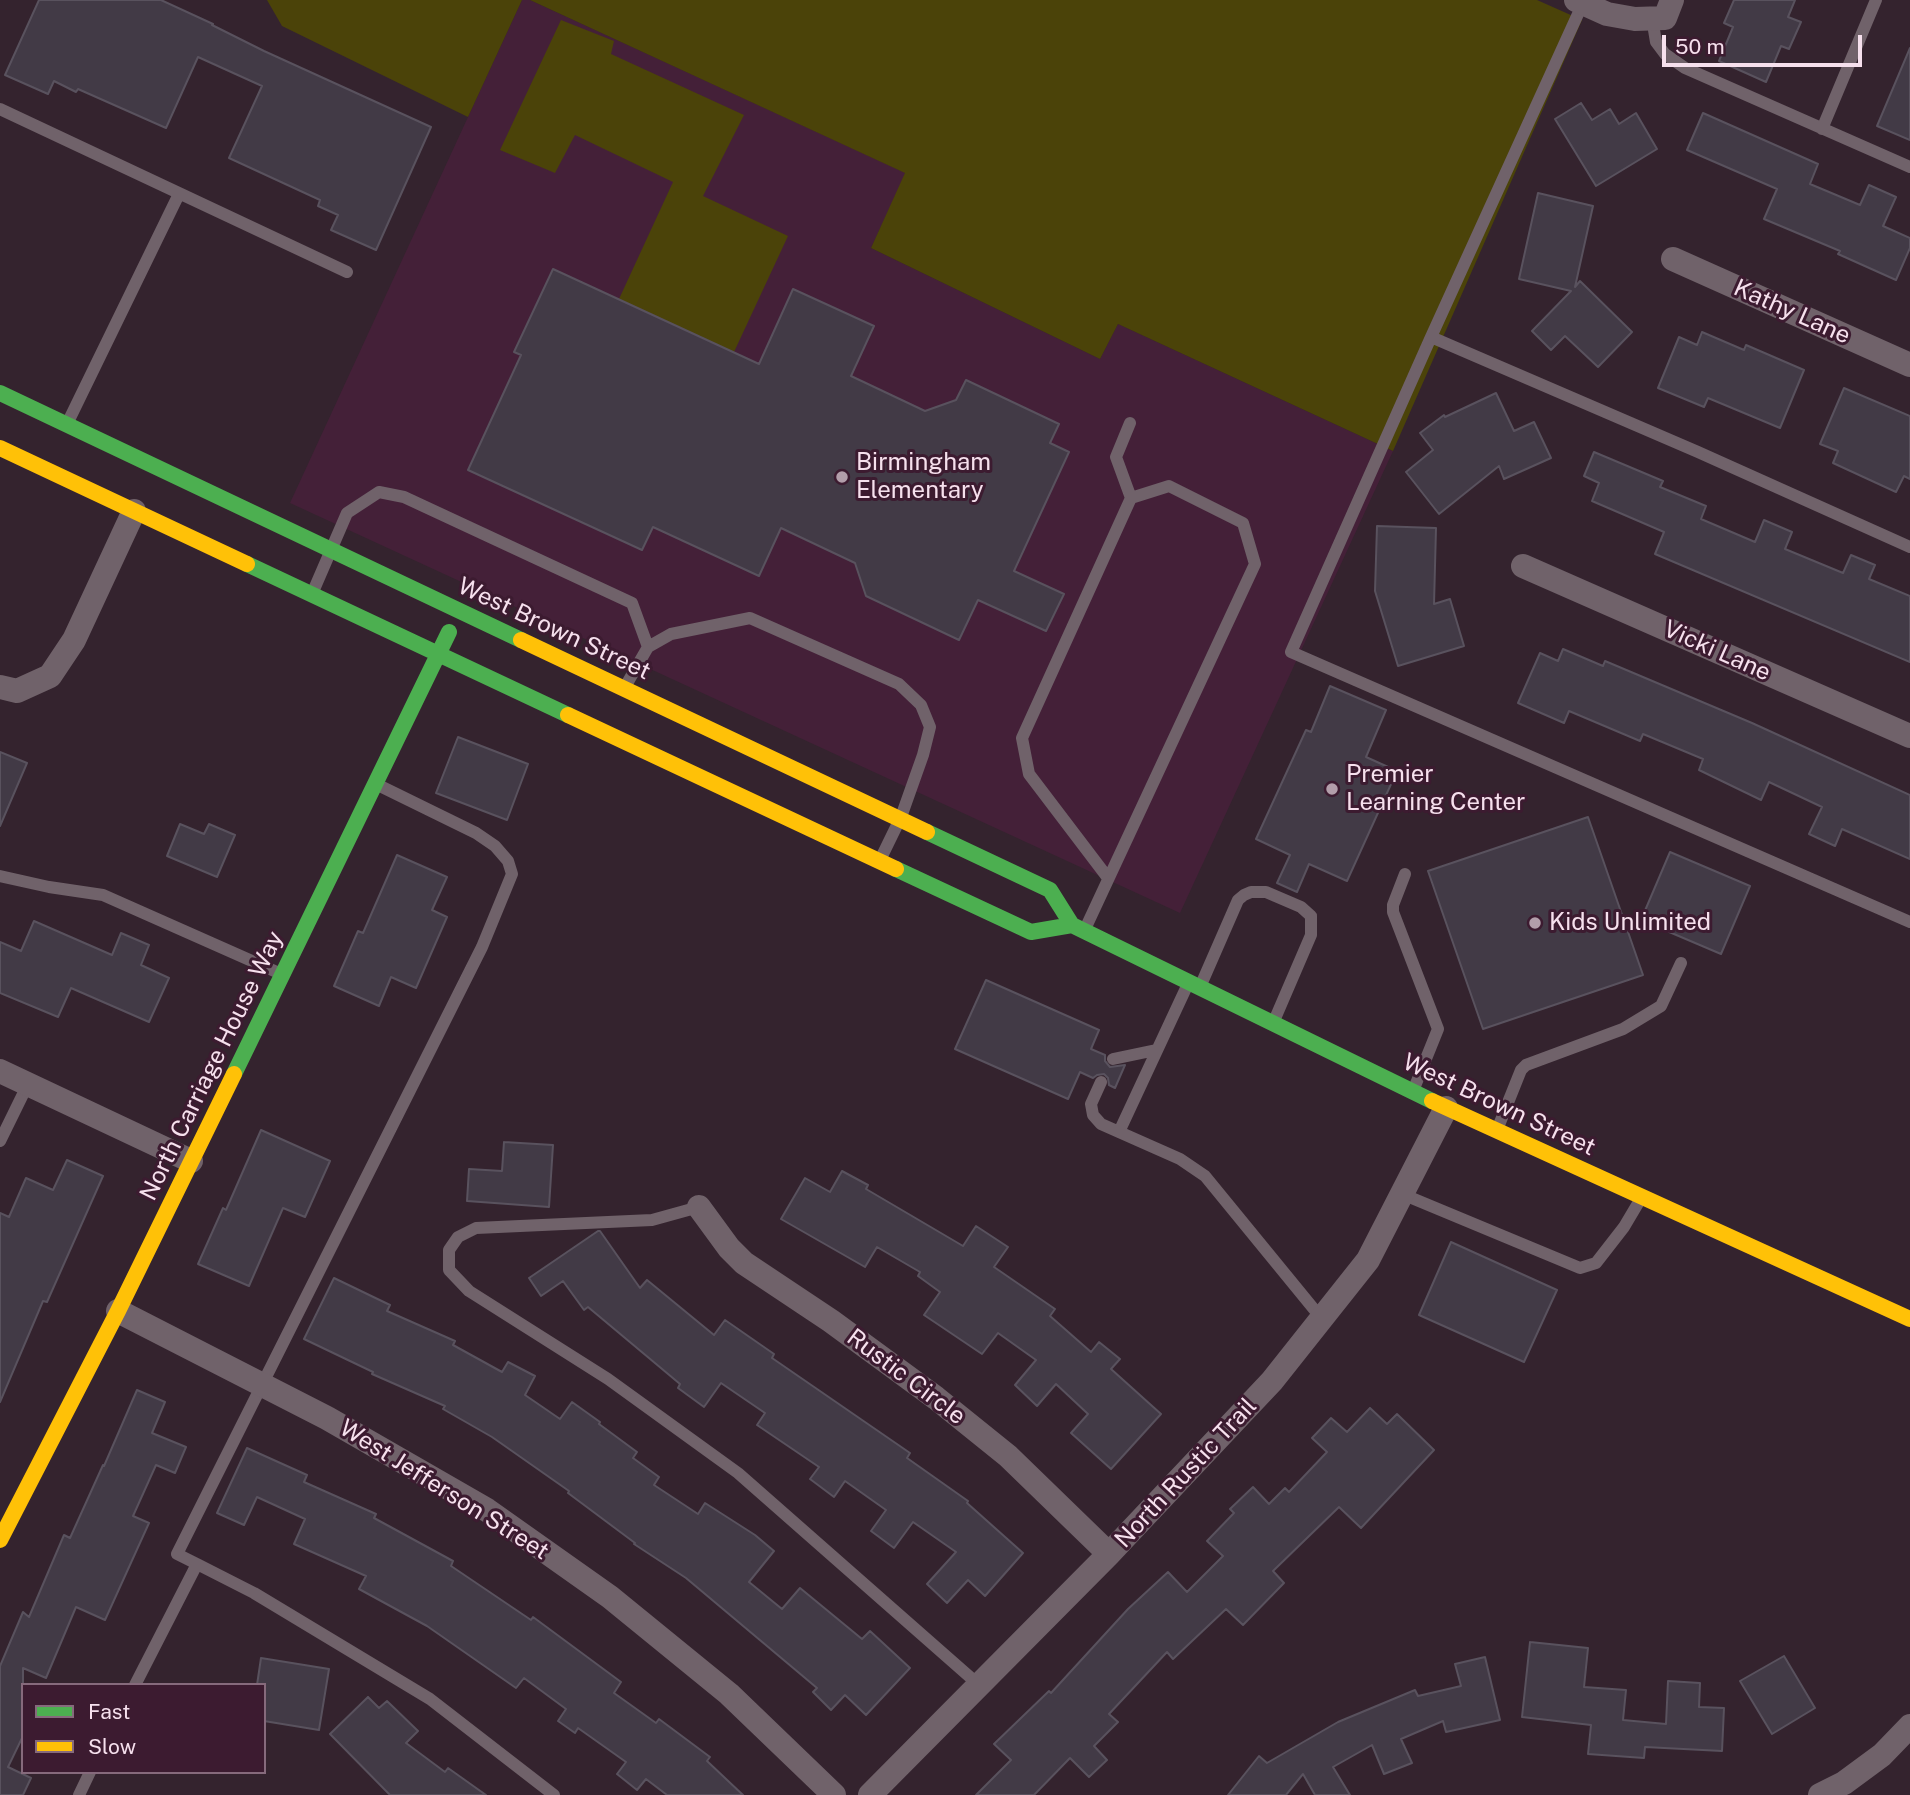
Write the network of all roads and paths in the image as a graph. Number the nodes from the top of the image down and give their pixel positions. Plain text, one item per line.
1 (1877, 0) edge
2 (1580, 2) edge
3 (1663, 12) edge
4 (0, 109) edge
5 (1822, 129) junction
6 (1910, 167) edge
7 (179, 194) junction
8 (1673, 259) dead end
9 (347, 272) dead end
10 (1431, 337) junction
11 (1910, 365) edge
12 (0, 393) edge
13 (1130, 423) dead end
14 (66, 424) junction
15 (0, 448) edge
16 (1131, 498) junction
17 (134, 511) junction
18 (1910, 547) edge
19 (332, 550) junction
20 (1523, 566) dead end
21 (312, 594) junction
22 (460, 610) junction
23 (649, 648) junction
24 (439, 654) junction
25 (0, 687) edge
26 (625, 687) junction
27 (1910, 736) edge
28 (375, 784) junction
29 (901, 817) junction
30 (880, 861) junction
31 (1405, 874) dead end
32 (0, 876) edge
33 (1108, 878) junction
34 (1910, 922) edge
35 (1078, 928) junction
36 (1681, 963) dead end
37 (282, 975) junction
38 (1194, 985) junction
39 (1273, 1023) junction
40 (1156, 1050) junction
41 (1113, 1059) dead end
42 (0, 1071) edge
43 (1101, 1082) dead end
44 (28, 1084) junction
45 (1413, 1091) junction
46 (1446, 1108) junction
47 (1497, 1131) junction
48 (1119, 1132) junction
49 (0, 1141) edge
50 (191, 1161) junction
51 (1402, 1194) junction
52 (1642, 1196) junction
53 (699, 1207) joint
54 (118, 1311) junction
55 (1322, 1319) junction
56 (1910, 1319) edge
57 (262, 1384) junction
58 (0, 1540) edge
59 (1109, 1554) junction
60 (197, 1564) junction
61 (136, 1683) edge
62 (979, 1685) junction
63 (1910, 1726) edge
64 (89, 1774) edge
65 (79, 1795) edge
66 (554, 1795) edge
67 (834, 1795) edge
68 (870, 1795) edge
69 (1820, 1795) edge

1 - 5 lane
2 - 3 street
2 - 10 lane
3 - 5 lane
4 - 7 lane
5 - 6 lane
7 - 9 lane
7 - 14 lane
8 - 11 street, Kathy Lane
10 - 18 lane
10 - 34 lane
12 - 14 main road, West Brown Street
13 - 16 lane
14 - 19 main road, West Brown Street
15 - 17 main road
16 - 33 lane
16 - 33 lane
17 - 21 main road
17 - 25 street
19 - 21 lane
19 - 22 main road, West Brown Street
19 - 23 lane
20 - 27 street, Vicki Lane
21 - 24 main road
22 - 24 main road, North Carriage House Way
22 - 26 main road, West Brown Street
23 - 26 lane
23 - 29 lane
24 - 28 main road, North Carriage House Way
24 - 30 main road
26 - 29 main road, West Brown Street
28 - 37 main road, North Carriage House Way
28 - 57 lane
29 - 30 lane
29 - 35 main road, West Brown Street
30 - 35 main road
31 - 45 lane
32 - 37 lane
33 - 35 lane
35 - 38 main road, West Brown Street
36 - 47 lane
37 - 50 main road, North Carriage House Way
38 - 39 main road, West Brown Street
38 - 39 lane
38 - 40 lane
39 - 45 main road, West Brown Street
40 - 41 lane
40 - 48 lane
42 - 44 street
43 - 48 lane
44 - 49 lane
44 - 50 street
45 - 46 main road, West Brown Street
46 - 47 main road, West Brown Street
46 - 51 street, North Rustic Trail
47 - 52 main road, West Brown Street
48 - 55 lane
50 - 54 main road, North Carriage House Way
51 - 52 lane
51 - 55 street, North Rustic Trail
52 - 56 main road, West Brown Street
53 - 59 street, Rustic Circle
53 - 62 lane
54 - 57 street, West Jefferson Street
54 - 58 main road, North Carriage House Way
55 - 59 street, North Rustic Trail
57 - 60 lane
57 - 67 street, West Jefferson Street
59 - 62 street, North Rustic Trail
60 - 61 lane
60 - 66 lane
62 - 68 street, North Rustic Trail
63 - 69 street
64 - 65 lane

